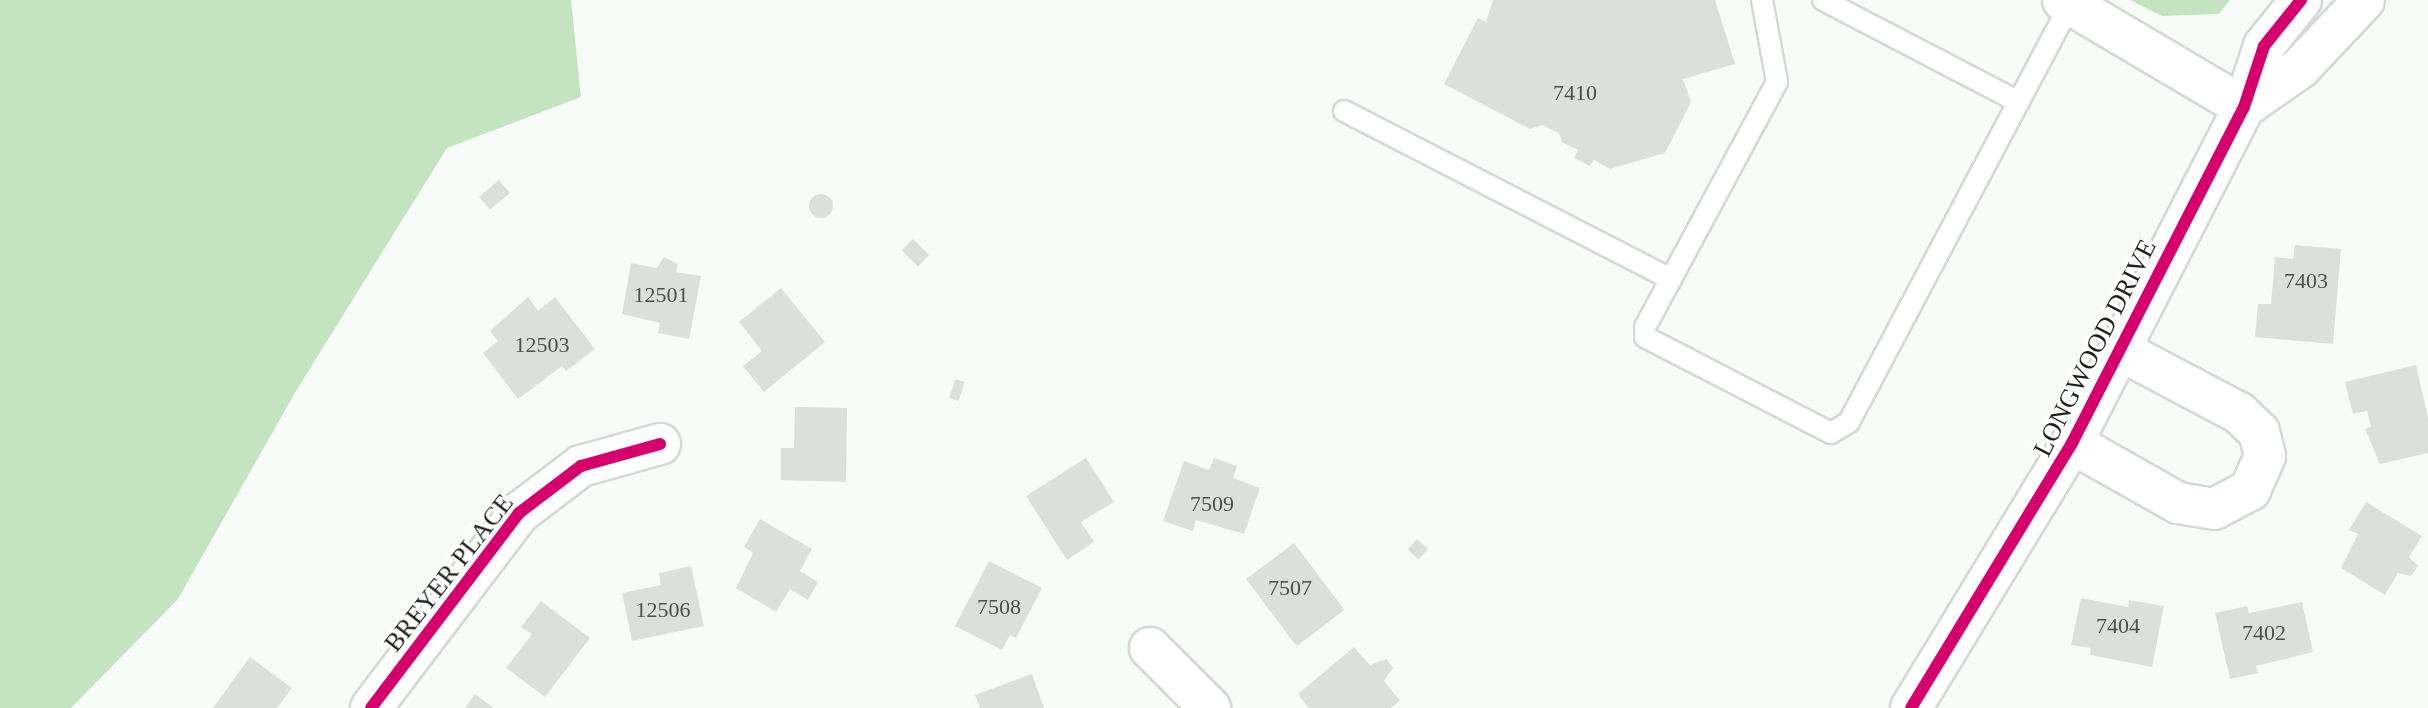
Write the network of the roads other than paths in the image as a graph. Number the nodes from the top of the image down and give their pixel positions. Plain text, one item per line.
1 (1762, 0) edge
2 (1823, 0) edge
3 (2301, 0) edge
4 (2364, 0) edge
5 (2067, 2) edge
6 (2019, 102) junction
7 (2244, 107) junction
8 (1344, 111) dead end
9 (1671, 279) junction
10 (2120, 350) junction
11 (2072, 443) junction
12 (660, 444) dead end
13 (1150, 648) dead end
14 (371, 708) edge
15 (1210, 708) edge
16 (1911, 708) edge

1 - 9 lane
2 - 6 lane
3 - 7 street, LONGWOOD DRIVE
4 - 7 street, LONGWOOD DRIVE
5 - 6 lane
5 - 7 street
6 - 9 lane
7 - 10 street, LONGWOOD DRIVE
8 - 9 lane
10 - 11 street, LONGWOOD DRIVE
10 - 11 street
11 - 16 street, LONGWOOD DRIVE
12 - 14 street, BREYER PLACE
13 - 15 street

